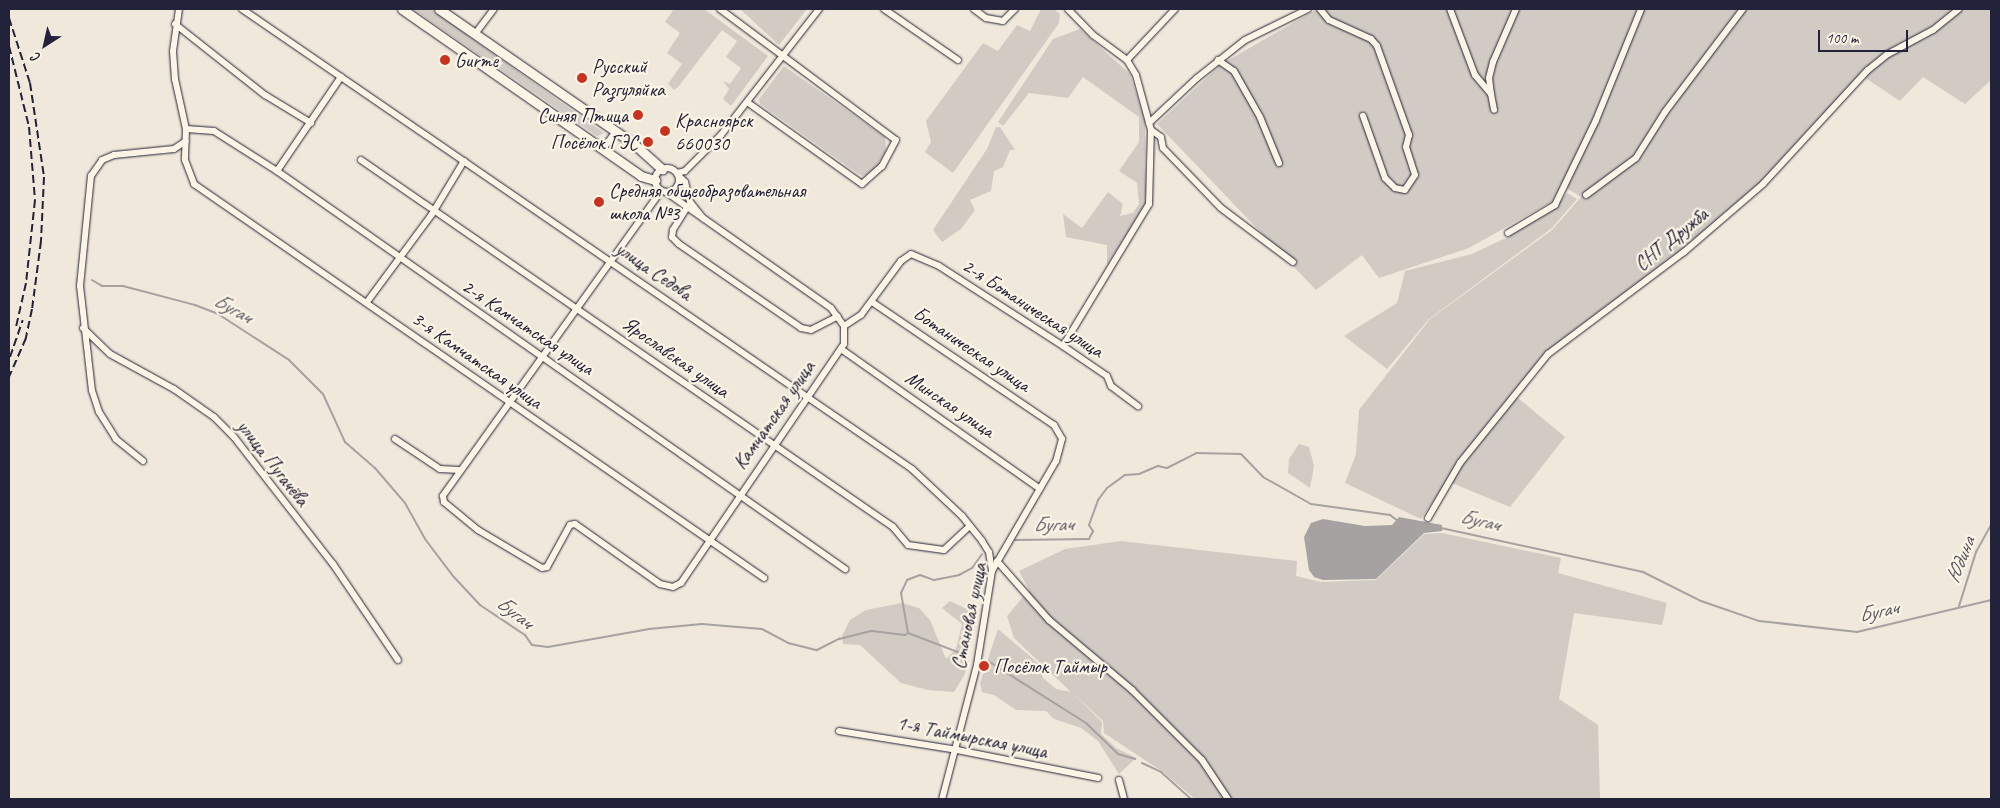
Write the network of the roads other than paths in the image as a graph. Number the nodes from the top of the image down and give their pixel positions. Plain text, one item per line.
1 (179, 9) edge
2 (242, 9) edge
3 (402, 9) edge
4 (439, 9) edge
5 (494, 9) edge
6 (720, 9) edge
7 (819, 9) edge
8 (884, 9) edge
9 (974, 9) edge
10 (1014, 9) edge
11 (1176, 9) edge
12 (1308, 9) edge
13 (1320, 9) edge
14 (1450, 9) edge
15 (1516, 9) edge
16 (1642, 9) edge
17 (1743, 9) edge
18 (1959, 9) edge
19 (1073, 10) edge
20 (175, 24) junction
21 (476, 34) junction
22 (783, 56) junction
23 (958, 60) dead end
24 (1127, 60) junction
25 (1218, 60) junction
26 (341, 77) junction
27 (1491, 94) junction
28 (748, 102) junction
29 (1494, 110) dead end
30 (1363, 116) dead end
31 (311, 123) junction
32 (1150, 127) junction
33 (186, 129) junction
34 (616, 131) junction
35 (186, 141) junction
36 (603, 149) junction
37 (360, 160) dead end
38 (464, 161) junction
39 (1278, 163) dead end
40 (662, 169) junction
41 (277, 171) junction
42 (678, 174) junction
43 (655, 180) junction
44 (663, 192) junction
45 (1586, 195) dead end
46 (433, 209) junction
47 (686, 209) junction
48 (707, 222) junction
49 (1508, 233) dead end
50 (400, 259) junction
51 (610, 260) junction
52 (1293, 262) dead end
53 (367, 302) junction
54 (872, 302) junction
55 (576, 308) junction
56 (838, 316) junction
57 (844, 326) junction
58 (83, 328) junction
59 (1063, 346) junction
60 (841, 348) junction
61 (543, 356) junction
62 (808, 395) junction
63 (511, 404) junction
64 (1138, 406) dead end
65 (1054, 425) joint
66 (395, 439) dead end
67 (774, 444) junction
68 (144, 461) dead end
69 (459, 470) junction
70 (1040, 489) junction
71 (739, 494) junction
72 (1428, 518) dead end
73 (970, 526) junction
74 (709, 540) junction
75 (1002, 550) junction
76 (989, 552) junction
77 (997, 561) junction
78 (845, 569) dead end
79 (992, 572) junction
80 (764, 578) dead end
81 (398, 660) dead end
82 (839, 731) dead end
83 (953, 749) junction
84 (1098, 778) dead end
85 (1119, 780) dead end
86 (942, 799) edge
87 (1124, 799) edge
88 (1228, 799) edge

1 - 20 street
2 - 26 street, улица Седова
3 - 36 street
4 - 21 street
5 - 21 street
6 - 22 street
7 - 22 street
8 - 23 street
9 - 10 street
11 - 24 street
12 - 25 street
13 - 30 street
14 - 27 street
15 - 27 street
16 - 49 street
17 - 45 street
18 - 72 street, СНТ Дружба
19 - 24 street
20 - 31 street
20 - 33 street
21 - 34 street
22 - 28 street
22 - 28 street
24 - 32 street
25 - 32 street
25 - 39 street
26 - 31 street
26 - 38 street, улица Седова
27 - 29 street
28 - 42 street
31 - 41 street
32 - 52 street
32 - 59 street
33 - 35 street
33 - 41 street, 2-я Камчатская улица
34 - 36 street
34 - 40 street
35 - 53 street, 3-я Камчатская улица
35 - 58 street
36 - 43 street
37 - 46 street, Ярославская улица
38 - 46 street
38 - 51 street, улица Седова
40 - 42 street
40 - 43 street
41 - 50 street, 2-я Камчатская улица
42 - 44 street
42 - 48 street
43 - 44 street
44 - 47 street
44 - 51 street
46 - 50 street
46 - 55 street, Ярославская улица
47 - 48 street
47 - 56 street
48 - 56 street
50 - 53 street
50 - 61 street, 2-я Камчатская улица
51 - 55 street
51 - 62 street, улица Седова
53 - 63 street, 3-я Камчатская улица
54 - 57 street
54 - 59 street, 2-я Ботаническая улица
54 - 65 street, Ботаническая улица
55 - 61 street
55 - 67 street, Ярославская улица
56 - 57 street
57 - 60 street, Камчатская улица
58 - 68 street
58 - 81 street, улица Пугачёва
59 - 64 street, 2-я Ботаническая улица
60 - 62 street, Камчатская улица
60 - 70 street, Минская улица
61 - 63 street
61 - 71 street, 2-я Камчатская улица
62 - 67 street, Камчатская улица
62 - 73 street, улица Седова
63 - 69 street
63 - 74 street, 3-я Камчатская улица
65 - 70 street, Становая улица
66 - 69 street
67 - 71 street, Камчатская улица
67 - 73 street, Ярославская улица
69 - 74 street, Камчатская улица
70 - 75 street, Становая улица
71 - 74 street, Камчатская улица
71 - 78 street, 2-я Камчатская улица
73 - 76 street, улица Седова
74 - 80 street, 3-я Камчатская улица
75 - 76 street
75 - 77 street, Становая улица
76 - 79 street, улица Седова
77 - 79 street, Становая улица
77 - 88 street
79 - 83 street, Становая улица
82 - 83 street, 1-я Таймырская улица
83 - 84 street, 1-я Таймырская улица
83 - 86 street, Становая улица
85 - 87 street

